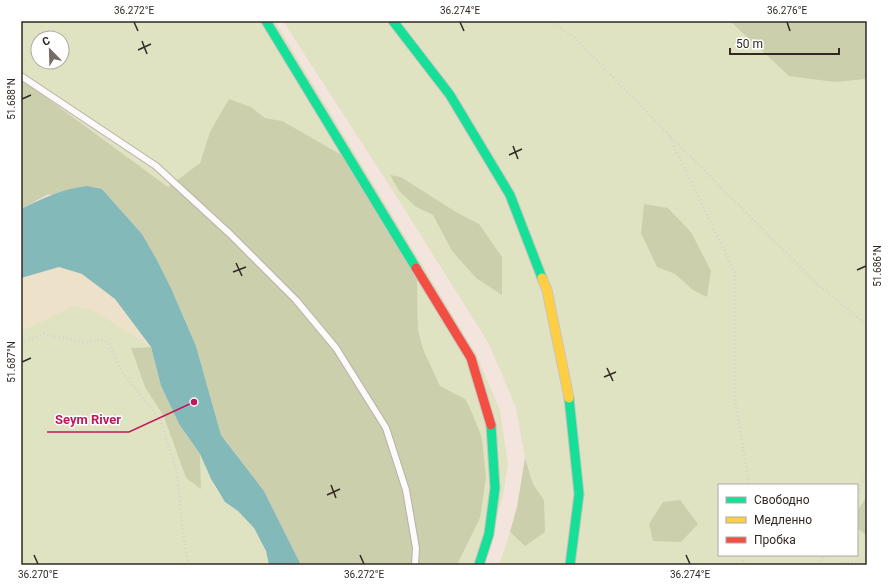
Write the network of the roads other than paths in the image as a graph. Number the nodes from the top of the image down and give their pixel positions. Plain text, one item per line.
1 (266, 21) edge
2 (393, 21) edge
3 (21, 76) edge
4 (415, 565) edge
5 (479, 565) edge
6 (570, 565) edge

1 - 5 highway
2 - 6 highway
3 - 4 lane

